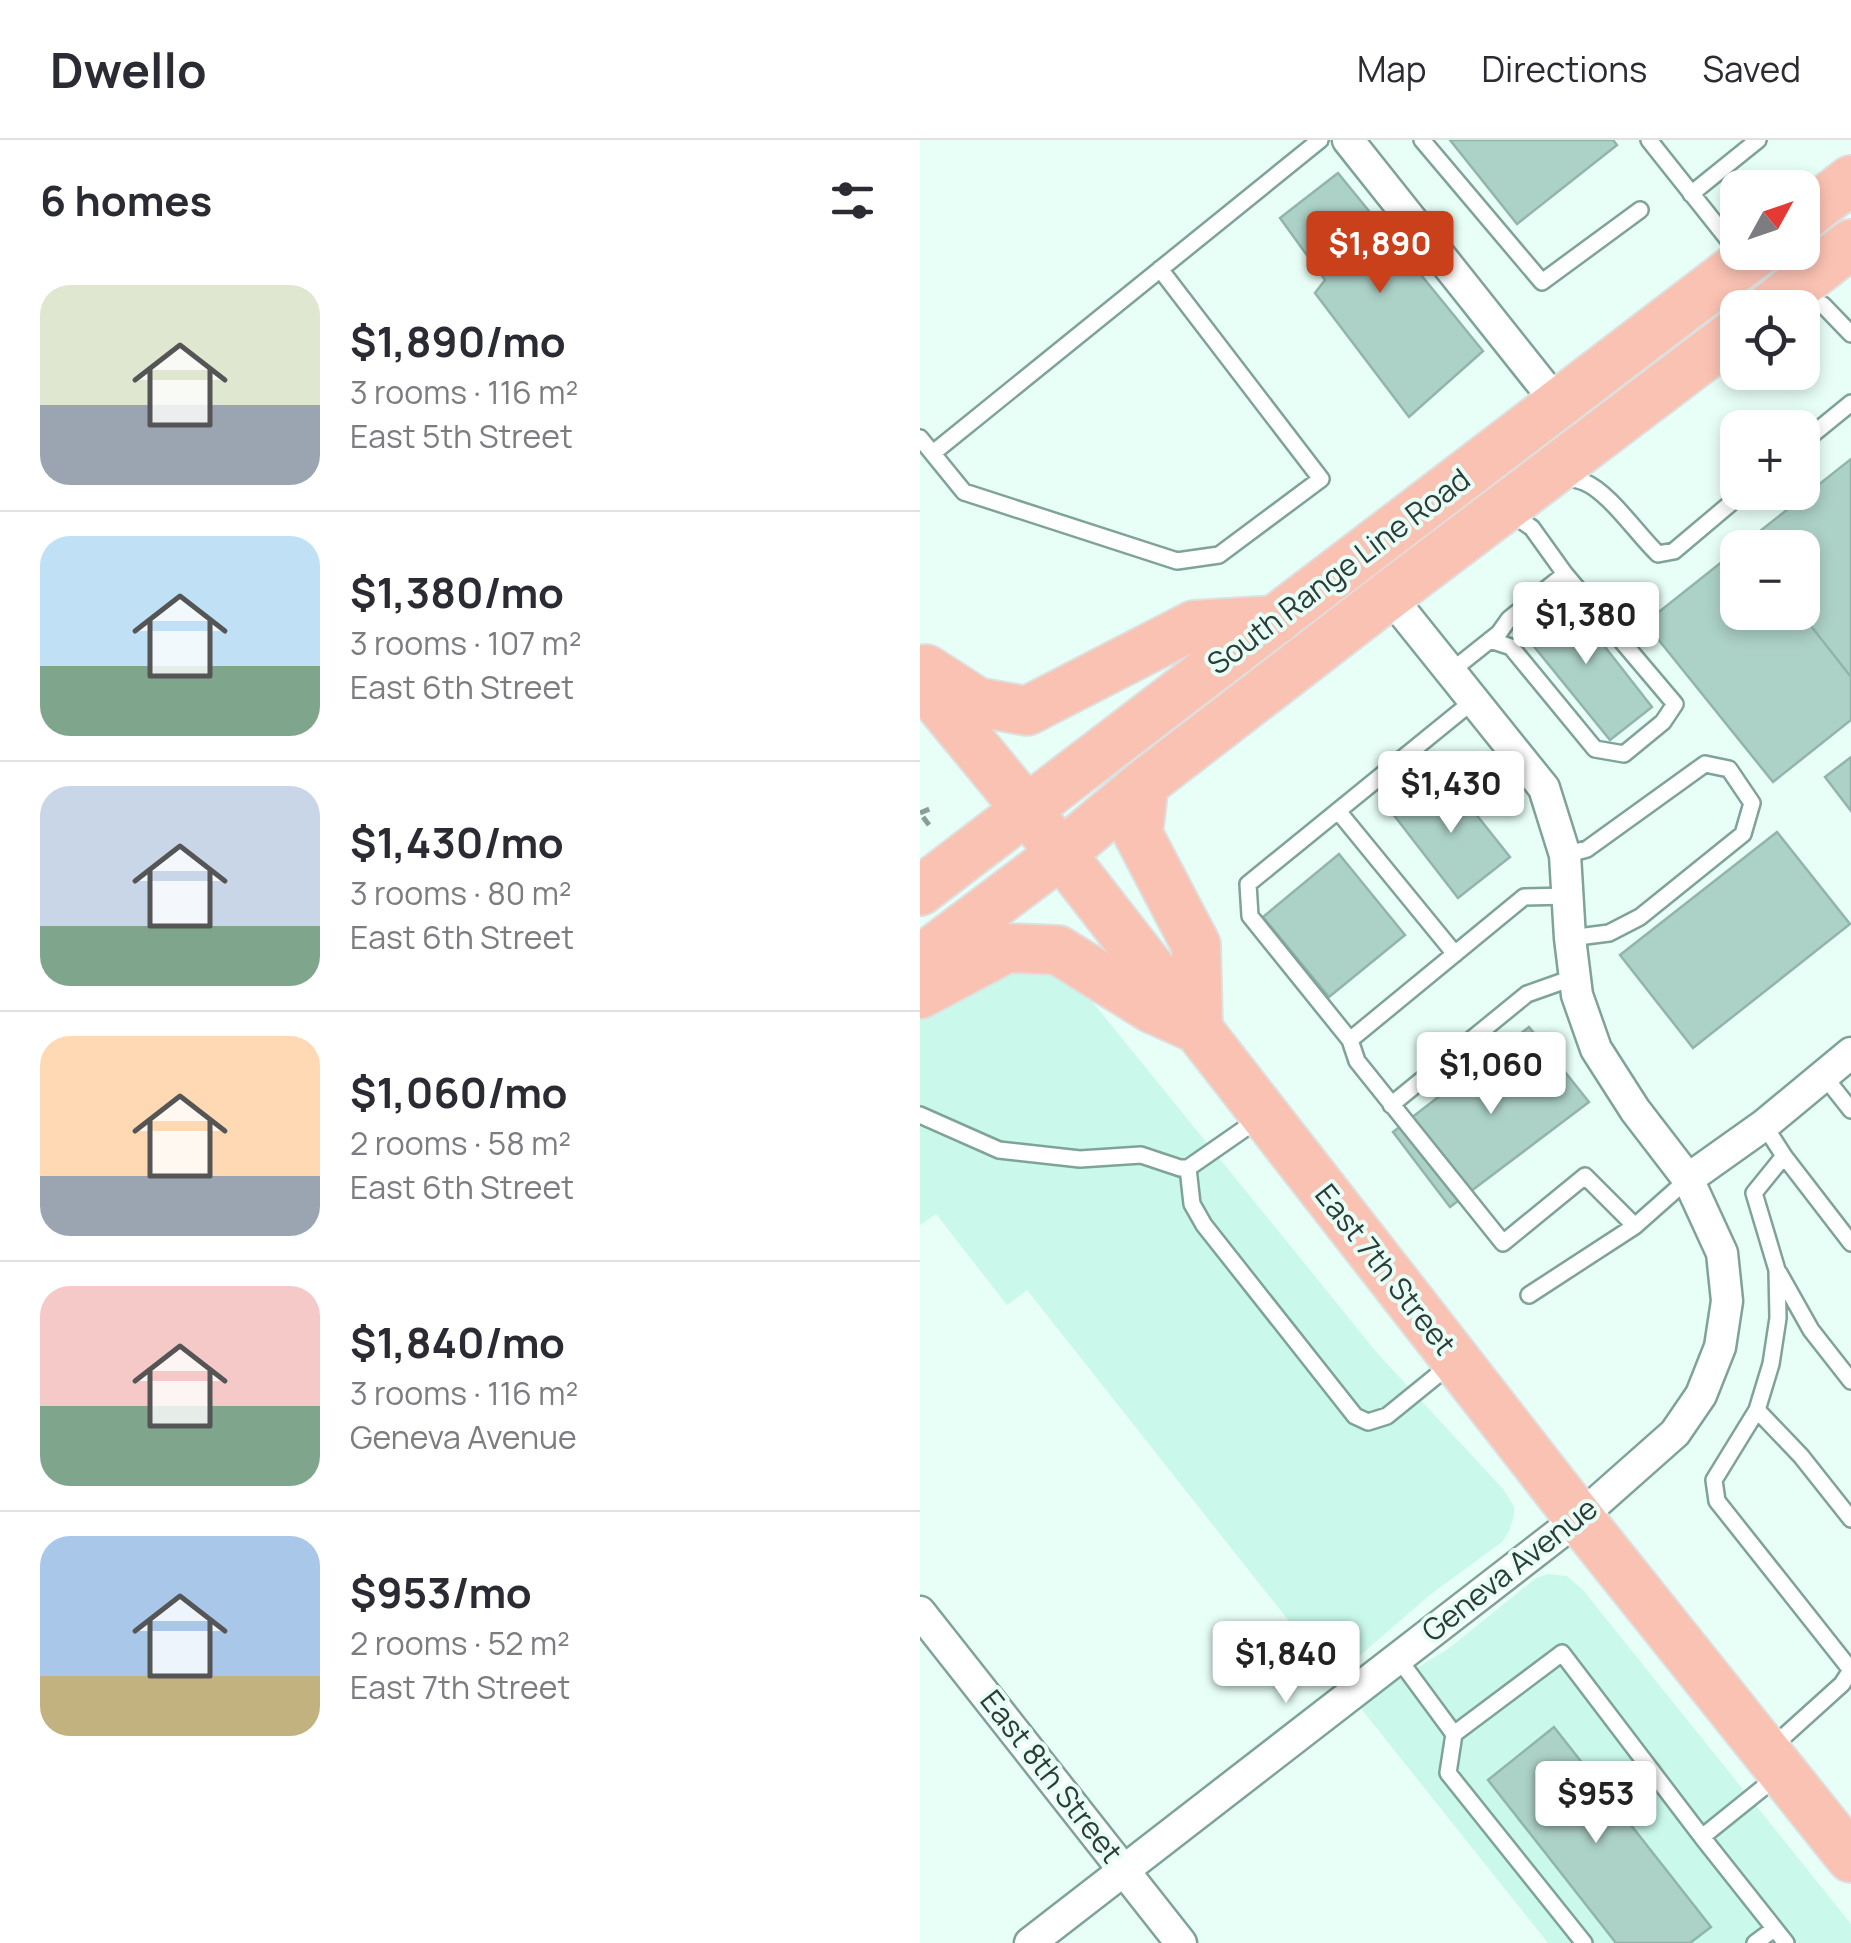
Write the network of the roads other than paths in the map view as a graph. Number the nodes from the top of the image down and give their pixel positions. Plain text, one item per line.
1 (1320, 140) edge
2 (1348, 140) edge
3 (1422, 140) edge
4 (1649, 140) edge
5 (1758, 140) edge
6 (1851, 180) edge
7 (1691, 194) junction
8 (1820, 204) edge
9 (1640, 210) dead end
10 (1720, 227) edge
11 (1851, 244) edge
12 (1160, 269) junction
13 (1724, 270) edge
14 (1792, 290) edge
15 (1820, 306) edge
16 (1851, 334) edge
17 (1720, 346) edge
18 (1851, 403) edge
19 (1558, 404) junction
20 (1820, 428) edge
21 (920, 438) edge
22 (932, 453) junction
23 (1550, 473) junction
24 (1505, 510) junction
25 (1723, 510) edge
26 (1565, 574) junction
27 (1389, 596) junction
28 (1276, 620) junction
29 (1490, 640) junction
30 (920, 665) edge
31 (1450, 672) junction
32 (920, 680) edge
33 (1474, 701) junction
34 (1144, 784) junction
35 (1027, 810) junction
36 (1338, 812) junction
37 (1061, 854) junction
38 (1565, 855) junction
39 (920, 891) edge
40 (1568, 896) junction
41 (1570, 938) junction
42 (1455, 954) junction
43 (920, 960) edge
44 (1575, 978) junction
45 (920, 994) edge
46 (1198, 1028) junction
47 (1350, 1040) junction
48 (1851, 1053) edge
49 (1824, 1076) junction
50 (1391, 1105) junction
51 (1851, 1110) edge
52 (920, 1115) edge
53 (1265, 1115) junction
54 (1764, 1125) junction
55 (1784, 1156) junction
56 (1188, 1168) junction
57 (1688, 1179) junction
58 (1635, 1226) junction
59 (1851, 1243) edge
60 (1776, 1270) junction
61 (1529, 1295) dead end
62 (1456, 1360) junction
63 (1851, 1381) edge
64 (1757, 1410) junction
65 (1579, 1518) junction
66 (1851, 1519) edge
67 (920, 1612) edge
68 (1398, 1658) junction
69 (1454, 1734) junction
70 (1775, 1762) junction
71 (1702, 1837) junction
72 (1851, 1858) edge
73 (1123, 1870) junction
74 (1774, 1929) junction
75 (1030, 1943) edge
76 (1181, 1943) edge
77 (1584, 1943) edge
78 (1755, 1943) edge
79 (1786, 1943) edge

1 - 12 lane
2 - 19 street
3 - 9 lane
4 - 7 lane
5 - 7 lane
6 - 8 main road
7 - 10 lane
11 - 14 main road
12 - 22 lane
12 - 22 lane
13 - 19 main road, South Range Line Road
15 - 16 lane
17 - 23 main road, South Range Line Road
18 - 20 lane
19 - 28 main road, South Range Line Road
21 - 22 lane
23 - 24 main road, South Range Line Road
23 - 25 lane
24 - 26 lane
24 - 27 main road, South Range Line Road
26 - 29 lane
26 - 29 lane
27 - 31 street, Geneva Avenue
27 - 34 main road, South Range Line Road
28 - 30 main road
28 - 35 main road, South Range Line Road
29 - 31 lane
31 - 33 street, Geneva Avenue
32 - 35 main road, East 7th Street
33 - 36 lane
33 - 38 street, Geneva Avenue
34 - 37 main road, South Range Line Road
34 - 46 main road
35 - 37 main road, East 7th Street
35 - 39 main road, South Range Line Road
36 - 42 lane
36 - 47 lane
37 - 43 main road, South Range Line Road
37 - 46 main road, East 7th Street
38 - 40 street, Geneva Avenue
38 - 41 lane
40 - 41 street, Geneva Avenue
40 - 42 lane
41 - 44 street, Geneva Avenue
42 - 47 lane
44 - 50 lane
44 - 57 street, Geneva Avenue
45 - 46 main road
46 - 53 main road, East 7th Street
47 - 50 lane
48 - 49 street
49 - 51 lane
49 - 54 street
50 - 58 lane
52 - 56 lane
53 - 56 lane
53 - 62 main road, East 7th Street
54 - 55 lane
54 - 57 street
55 - 59 lane
55 - 60 lane
56 - 62 lane
57 - 58 lane
57 - 65 street, Geneva Avenue
58 - 61 lane
60 - 63 lane
60 - 64 lane
62 - 65 main road, East 7th Street
64 - 66 lane
64 - 70 lane
65 - 68 street, Geneva Avenue
65 - 70 main road, East 7th Street
67 - 73 street, East 8th Street
68 - 69 lane
68 - 73 street, Geneva Avenue
69 - 71 lane
69 - 77 lane
70 - 71 lane
70 - 72 main road, East 7th Street
71 - 74 lane
73 - 75 street, Geneva Avenue
73 - 76 street, East 8th Street
74 - 78 lane
74 - 79 lane

